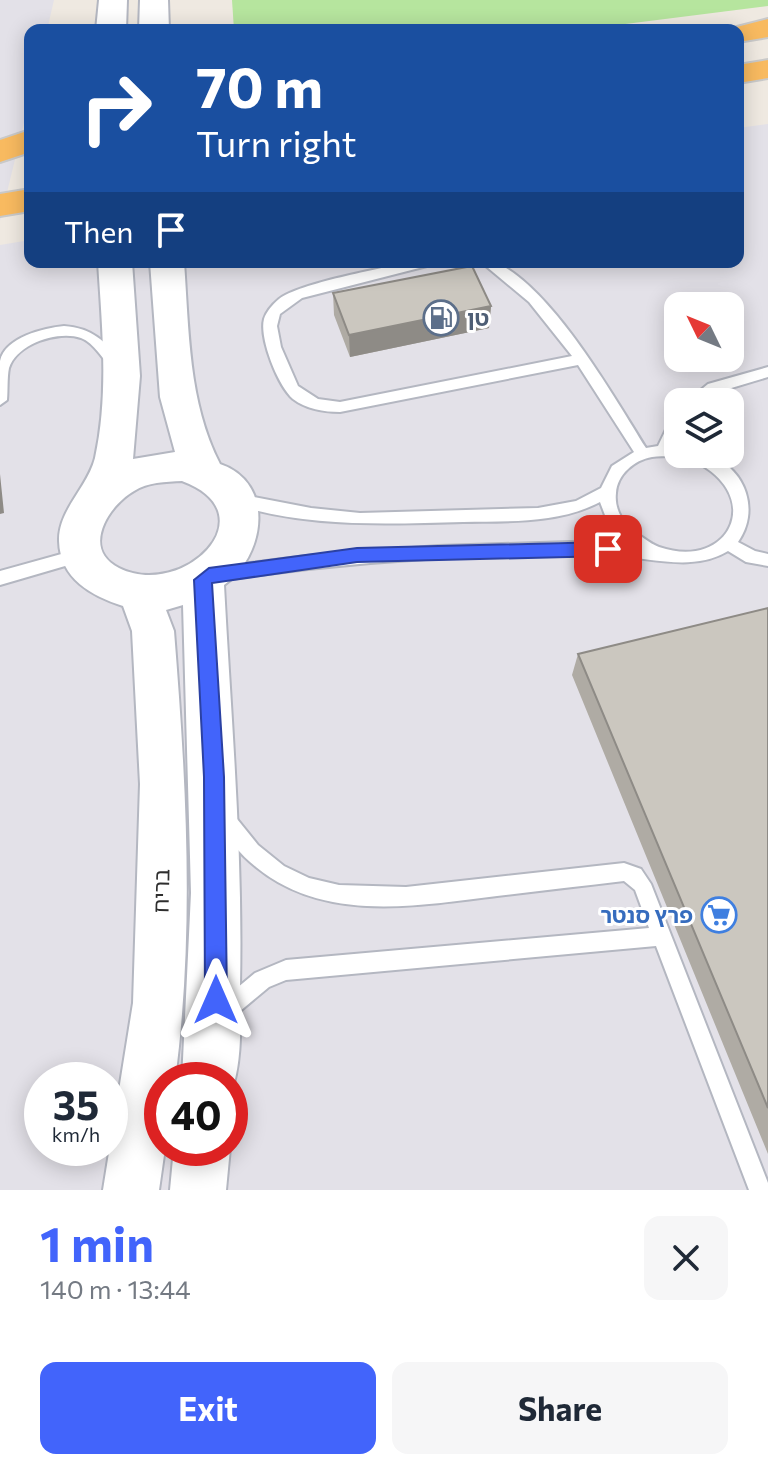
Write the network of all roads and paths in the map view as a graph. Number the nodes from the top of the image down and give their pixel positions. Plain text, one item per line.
1 (113, 0) edge
2 (154, 0) edge
3 (111, 24) edge
4 (154, 24) edge
5 (768, 28) edge
6 (744, 32) edge
7 (768, 69) edge
8 (744, 73) edge
9 (24, 143) edge
10 (24, 153) edge
11 (0, 155) edge
12 (24, 201) edge
13 (0, 205) edge
14 (0, 212) edge
15 (24, 214) edge
16 (115, 268) edge
17 (168, 268) edge
18 (403, 268) edge
19 (495, 268) edge
20 (581, 359) junction
21 (120, 370) junction
22 (768, 372) edge
23 (713, 388) edge
24 (0, 400) edge
25 (664, 451) edge
26 (642, 453) junction
27 (718, 468) edge
28 (205, 472) junction
29 (105, 488) junction
30 (606, 492) junction
31 (235, 499) junction
32 (727, 543) junction
33 (657, 553) junction
34 (83, 554) junction
35 (768, 560) edge
36 (0, 578) edge
37 (206, 578) junction
38 (139, 593) junction
39 (214, 800) junction
40 (662, 936) junction
41 (214, 1024) junction
42 (211, 1062) edge
43 (200, 1166) edge
44 (131, 1190) edge
45 (198, 1190) edge
46 (760, 1190) edge

1 - 3 main road
2 - 4 main road
5 - 6 highway
7 - 8 highway
9 - 11 highway
10 - 11 highway
12 - 13 highway
14 - 15 highway
16 - 21 street
17 - 28 street
18 - 20 lane
19 - 20 lane
20 - 26 lane
21 - 24 lane
21 - 29 street
22 - 23 lane
25 - 26 lane
26 - 30 lane
27 - 32 lane
28 - 29 street
28 - 31 street
29 - 34 street
30 - 31 lane
30 - 33 lane
31 - 37 street
32 - 33 lane
32 - 35 lane
33 - 37 lane
34 - 36 lane
34 - 38 street
37 - 38 street
37 - 39 street
38 - 44 street, בריח
39 - 40 lane
39 - 41 street
40 - 41 lane
40 - 46 lane
41 - 42 street
43 - 45 street

